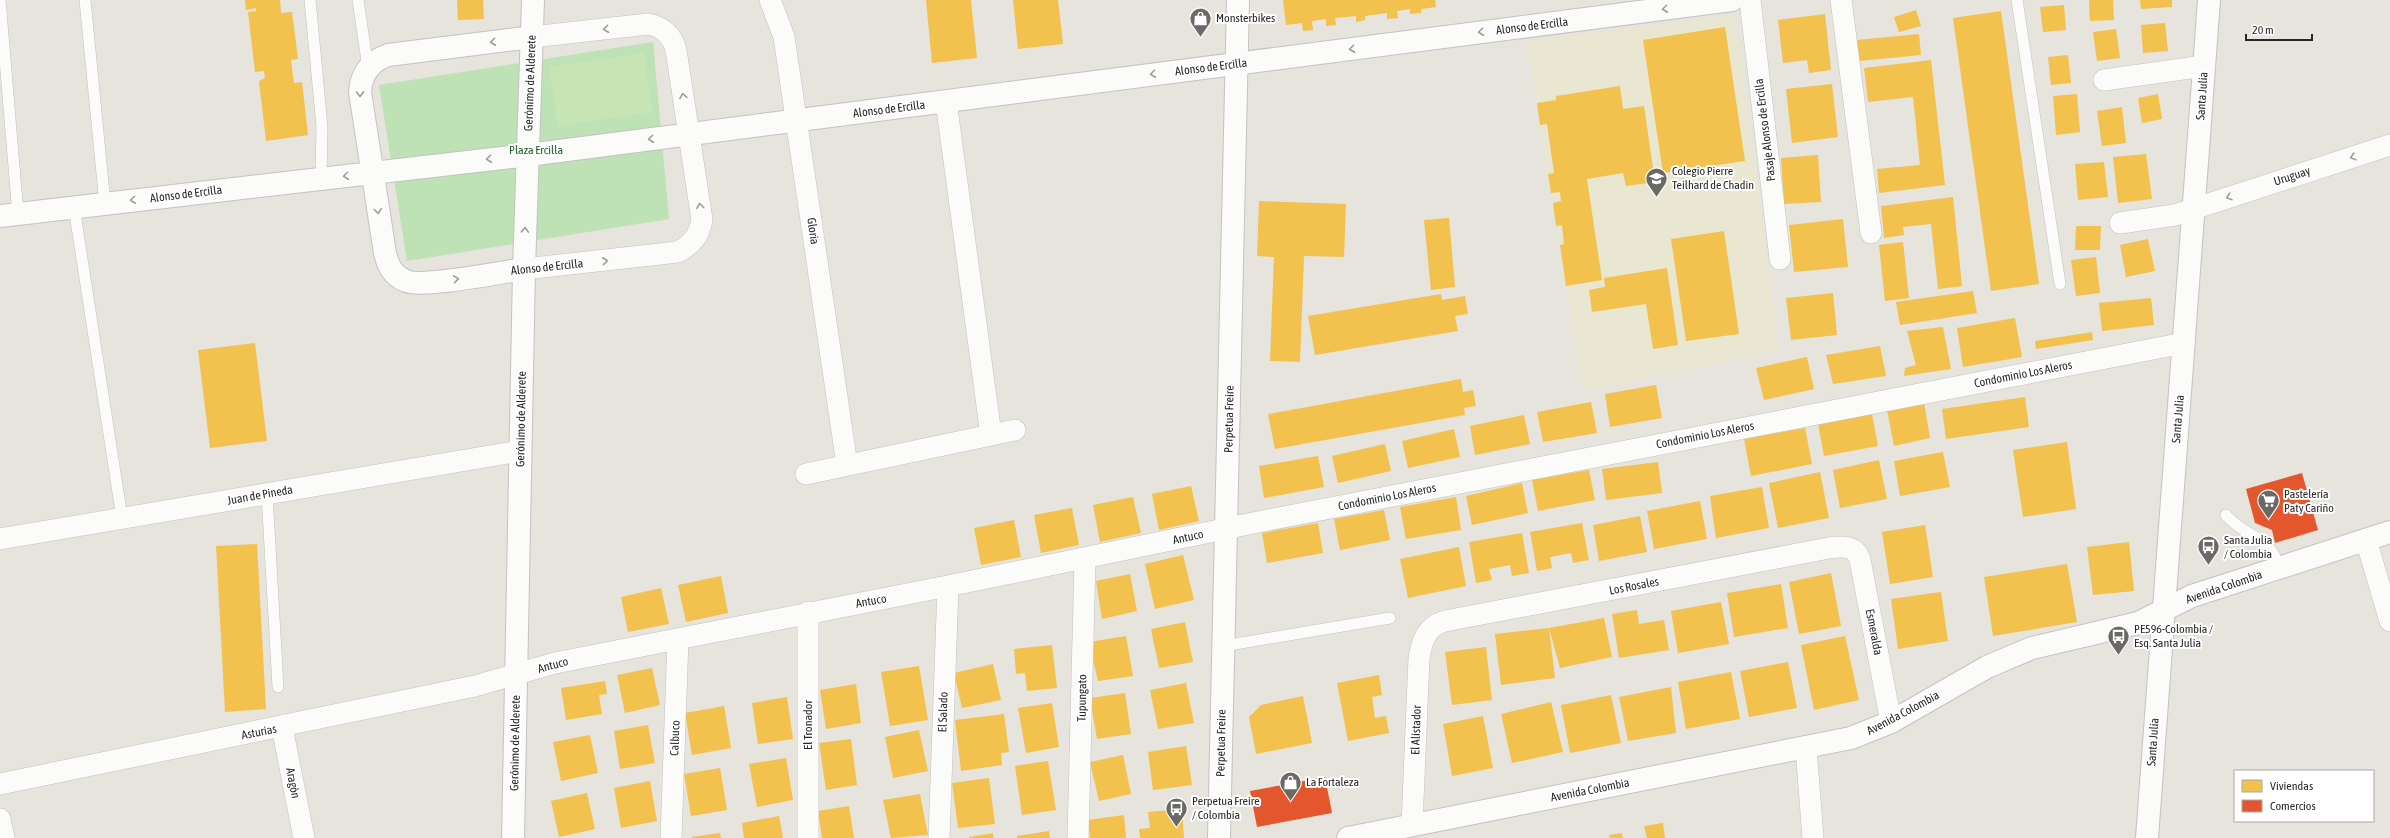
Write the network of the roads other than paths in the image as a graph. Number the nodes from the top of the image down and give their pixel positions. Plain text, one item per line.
1 (0, 0) edge
2 (85, 0) edge
3 (310, 0) edge
4 (358, 0) edge
5 (533, 0) edge
6 (770, 0) edge
7 (1238, 0) edge
8 (1732, 0) edge
9 (1750, 0) edge
10 (1840, 0) edge
11 (2017, 0) edge
12 (2209, 0) edge
13 (532, 37) junction
14 (1237, 64) junction
15 (2204, 66) junction
16 (368, 68) junction
17 (2104, 80) dead end
18 (946, 101) junction
19 (796, 120) junction
20 (690, 134) junction
21 (2390, 145) edge
22 (528, 155) junction
23 (373, 173) junction
24 (321, 179) junction
25 (105, 204) junction
26 (74, 207) junction
27 (2194, 208) junction
28 (9, 215) edge
29 (2120, 223) dead end
30 (1871, 233) dead end
31 (1780, 259) dead end
32 (524, 269) junction
33 (2060, 284) dead end
34 (2184, 343) junction
35 (1015, 430) dead end
36 (991, 435) junction
37 (520, 451) junction
38 (848, 465) junction
39 (806, 474) dead end
40 (267, 494) junction
41 (2226, 515) dead end
42 (122, 518) junction
43 (1226, 529) junction
44 (2390, 532) edge
45 (0, 539) edge
46 (2366, 540) junction
47 (1848, 548) joint
48 (1085, 558) junction
49 (2279, 568) junction
50 (948, 586) junction
51 (808, 612) junction
52 (2162, 613) junction
53 (1390, 618) dead end
54 (2390, 621) edge
55 (1425, 636) joint
56 (678, 639) junction
57 (1224, 646) junction
58 (516, 675) junction
59 (278, 687) dead end
60 (1891, 722) junction
61 (282, 727) junction
62 (1806, 748) junction
63 (0, 784) edge
64 (0, 819) edge
65 (1412, 825) junction
66 (4, 838) edge
67 (304, 838) edge
68 (513, 838) edge
69 (671, 838) edge
70 (808, 838) edge
71 (939, 838) edge
72 (1078, 838) edge
73 (1219, 838) edge
74 (1348, 838) edge
75 (1813, 838) edge
76 (2146, 838) edge

1 - 28 lane
2 - 25 lane
3 - 24 lane
4 - 16 lane
5 - 13 street, Gerónimo de Alderete
6 - 19 street, Gloria
7 - 14 street, Perpetua Freire
8 -> 14 street, Alonso de Ercilla
9 - 31 street, Pasaje Alonso de Ercilla
10 - 30 street
11 - 33 lane
12 - 15 street, Santa Julia
13 -> 16 street, Alonso de Ercilla
20 -> 13 street, Alonso de Ercilla
13 - 22 street, Gerónimo de Alderete
14 -> 18 street, Alonso de Ercilla
14 - 43 street, Perpetua Freire
15 - 17 street
15 - 27 street, Santa Julia
16 -> 23 street, Alonso de Ercilla
18 - 19 street, Alonso de Ercilla
18 - 36 street
19 - 20 street, Alonso de Ercilla
19 - 38 street, Gloria
20 -> 22 street, Alonso de Ercilla
32 -> 20 street, Alonso de Ercilla
21 -> 27 street, Uruguay
22 -> 23 street, Alonso de Ercilla
32 -> 22 street, Gerónimo de Alderete
23 -> 24 street, Alonso de Ercilla
23 -> 32 street, Alonso de Ercilla
24 -> 25 street, Alonso de Ercilla
25 - 26 street, Alonso de Ercilla
26 - 28 street, Alonso de Ercilla
26 - 42 lane
27 - 29 street, Uruguay
27 - 34 street, Santa Julia
32 - 37 street, Gerónimo de Alderete
34 - 43 street, Condominio Los Aleros
34 - 52 street, Santa Julia
35 - 36 street
36 - 38 street
37 - 40 street, Juan de Pineda
37 - 58 street, Gerónimo de Alderete
38 - 39 street
40 - 42 street, Juan de Pineda
40 - 59 lane
41 - 49 lane
42 - 45 street, Juan de Pineda
43 - 48 street, Antuco
43 - 57 street, Perpetua Freire
44 - 46 street, Avenida Colombia
46 - 49 street, Avenida Colombia
46 - 54 street
47 - 55 street, Los Rosales
47 - 60 street, Esmeralda
48 - 50 street, Antuco
48 - 72 street, Tupungato
49 - 52 street, Avenida Colombia
50 - 51 street, Antuco
50 - 71 street, El Salado
51 - 56 street, Antuco
51 - 70 street, El Tronador
52 - 60 street, Avenida Colombia
52 - 76 street, Santa Julia
53 - 57 lane
55 - 65 street, El Alistador
56 - 58 street, Antuco
56 - 69 street, Calbuco
57 - 73 street, Perpetua Freire
58 - 61 street, Asturias
58 - 68 street, Gerónimo de Alderete
60 - 62 street, Avenida Colombia
61 - 63 street, Asturias
61 - 67 street, Aragòn
62 - 65 street, Avenida Colombia
62 - 75 street
64 - 66 street
65 - 74 street, Avenida Colombia

